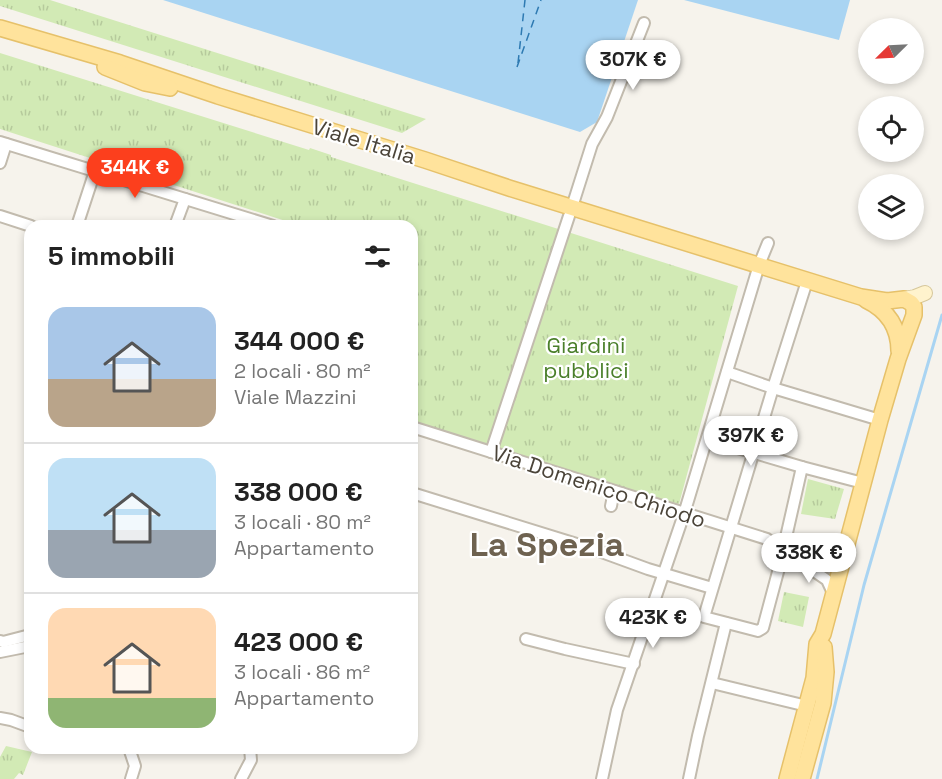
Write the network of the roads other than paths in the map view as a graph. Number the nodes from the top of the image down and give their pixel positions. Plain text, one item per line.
1 (644, 23) dead end
2 (3, 30) edge
3 (3, 143) edge
4 (0, 163) edge
5 (95, 171) junction
6 (185, 199) junction
7 (571, 212) junction
8 (0, 216) edge
9 (79, 220) edge
10 (178, 220) edge
11 (238, 220) edge
12 (24, 224) edge
13 (768, 243) dead end
14 (759, 265) junction
15 (807, 281) junction
16 (861, 297) junction
17 (900, 300) junction
18 (913, 317) junction
19 (891, 319) junction
20 (898, 359) junction
21 (727, 372) junction
22 (773, 388) junction
23 (880, 420) junction
24 (418, 429) edge
25 (707, 439) junction
26 (491, 452) junction
27 (754, 453) junction
28 (802, 467) junction
29 (863, 483) junction
30 (614, 491) junction
31 (418, 495) edge
32 (611, 506) dead end
33 (684, 514) junction
34 (731, 528) junction
35 (782, 552) junction
36 (798, 560) junction
37 (841, 566) junction
38 (664, 573) junction
39 (712, 588) junction
40 (833, 593) junction
41 (726, 623) junction
42 (823, 634) junction
43 (24, 637) edge
44 (526, 639) dead end
45 (0, 641) edge
46 (24, 647) edge
47 (0, 652) edge
48 (634, 664) junction
49 (712, 683) junction
50 (807, 706) junction
51 (0, 718) edge
52 (24, 725) edge
53 (131, 754) edge
54 (250, 754) edge
55 (131, 779) edge
56 (241, 779) edge
57 (602, 779) edge
58 (689, 779) edge
59 (788, 779) edge
60 (802, 779) edge

1 - 7 street
2 - 7 main road, Viale Italia
3 - 4 street
3 - 5 street
5 - 6 street
5 - 9 street
6 - 10 street
6 - 11 street
7 - 14 main road, Viale Italia
7 - 26 street
8 - 12 street
13 - 14 street
14 - 15 main road, Viale Italia
14 - 21 street
15 - 16 main road, Viale Italia
15 - 22 street
16 - 17 main road, Viale Italia
16 - 19 main road, Viale Italia
17 - 18 main road
17 - 19 main road
18 - 19 main road
18 - 20 main road
19 - 20 main road
20 - 23 main road
21 - 22 street
21 - 25 street
22 - 23 street
22 - 27 street
23 - 29 main road
24 - 26 street, Via Domenico Chiodo
25 - 27 street
25 - 33 street
26 - 30 street, Via Domenico Chiodo
27 - 28 street
27 - 34 street
28 - 29 street
28 - 35 street
29 - 37 main road
30 - 32 street
30 - 33 street, Via Domenico Chiodo
31 - 38 street
33 - 34 street, Via Domenico Chiodo
33 - 38 street
34 - 35 street, Via Domenico Chiodo
34 - 39 street
35 - 36 street, Via Domenico Chiodo
35 - 41 street
36 - 37 street
36 - 40 street
37 - 40 main road
38 - 39 street
38 - 48 street
39 - 41 street
40 - 42 main road
41 - 49 street
42 - 50 main road
42 - 60 main road
43 - 45 street
44 - 48 street
46 - 47 street
48 - 57 street
49 - 50 street
49 - 58 street
50 - 59 main road
51 - 52 street
53 - 55 street
54 - 56 street

